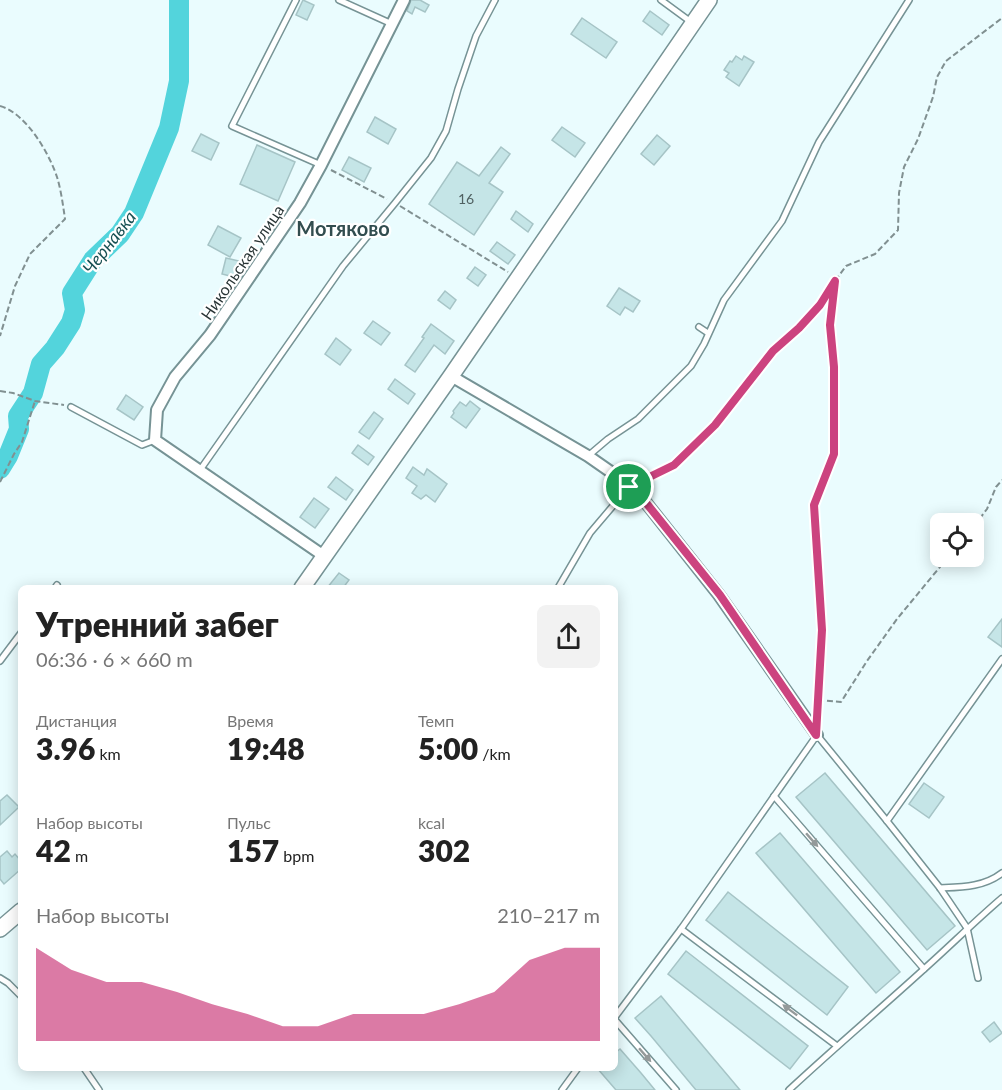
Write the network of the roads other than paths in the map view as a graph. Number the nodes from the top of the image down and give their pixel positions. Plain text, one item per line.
1 (296, 0) edge
2 (339, 0) edge
3 (404, 0) edge
4 (495, 0) edge
5 (661, 0) edge
6 (709, 0) edge
7 (909, 0) edge
8 (693, 23) junction
9 (392, 24) junction
10 (321, 165) junction
11 (699, 327) dead end
12 (708, 333) junction
13 (451, 376) junction
14 (71, 406) road end
15 (155, 440) junction
16 (588, 456) junction
17 (200, 470) junction
18 (629, 487) junction
19 (324, 556) junction
20 (304, 585) edge
21 (560, 585) edge
22 (18, 637) edge
23 (1002, 659) edge
24 (0, 662) edge
25 (816, 735) junction
26 (774, 796) junction
27 (887, 821) junction
28 (1002, 873) edge
29 (940, 888) junction
30 (1002, 898) edge
31 (18, 914) edge
32 (681, 928) junction
33 (967, 928) junction
34 (0, 929) edge
35 (924, 969) junction
36 (0, 978) edge
37 (978, 978) dead end
38 (18, 993) edge
39 (618, 1015) edge
40 (618, 1022) edge
41 (837, 1046) junction
42 (86, 1071) edge
43 (576, 1071) edge
44 (99, 1090) edge
45 (562, 1090) edge
46 (676, 1090) edge
47 (789, 1090) edge

1 - 10 lane
2 - 9 lane
3 - 9 street, Никольская улица
4 - 17 lane
5 - 8 lane
6 - 8 main road
7 - 12 lane
8 - 13 main road
9 - 10 street, Никольская улица
10 - 15 street, Никольская улица
11 - 12 lane
12 - 16 lane
13 - 16 street
13 - 19 main road
14 - 15 lane
15 - 17 street
16 - 18 street
17 - 19 street
18 - 21 lane
18 - 25 street
19 - 20 main road
22 - 24 lane
23 - 27 lane
25 - 26 lane
25 - 27 lane
26 - 32 lane
26 -> 35 lane
27 - 29 lane
28 - 29 lane
29 - 33 lane
30 - 33 lane
31 - 34 main road
32 - 39 lane
41 -> 32 lane
33 - 35 lane
33 - 37 lane
35 - 41 lane
36 - 38 lane
40 -> 46 lane
41 - 47 lane
42 - 44 lane
43 - 45 lane

